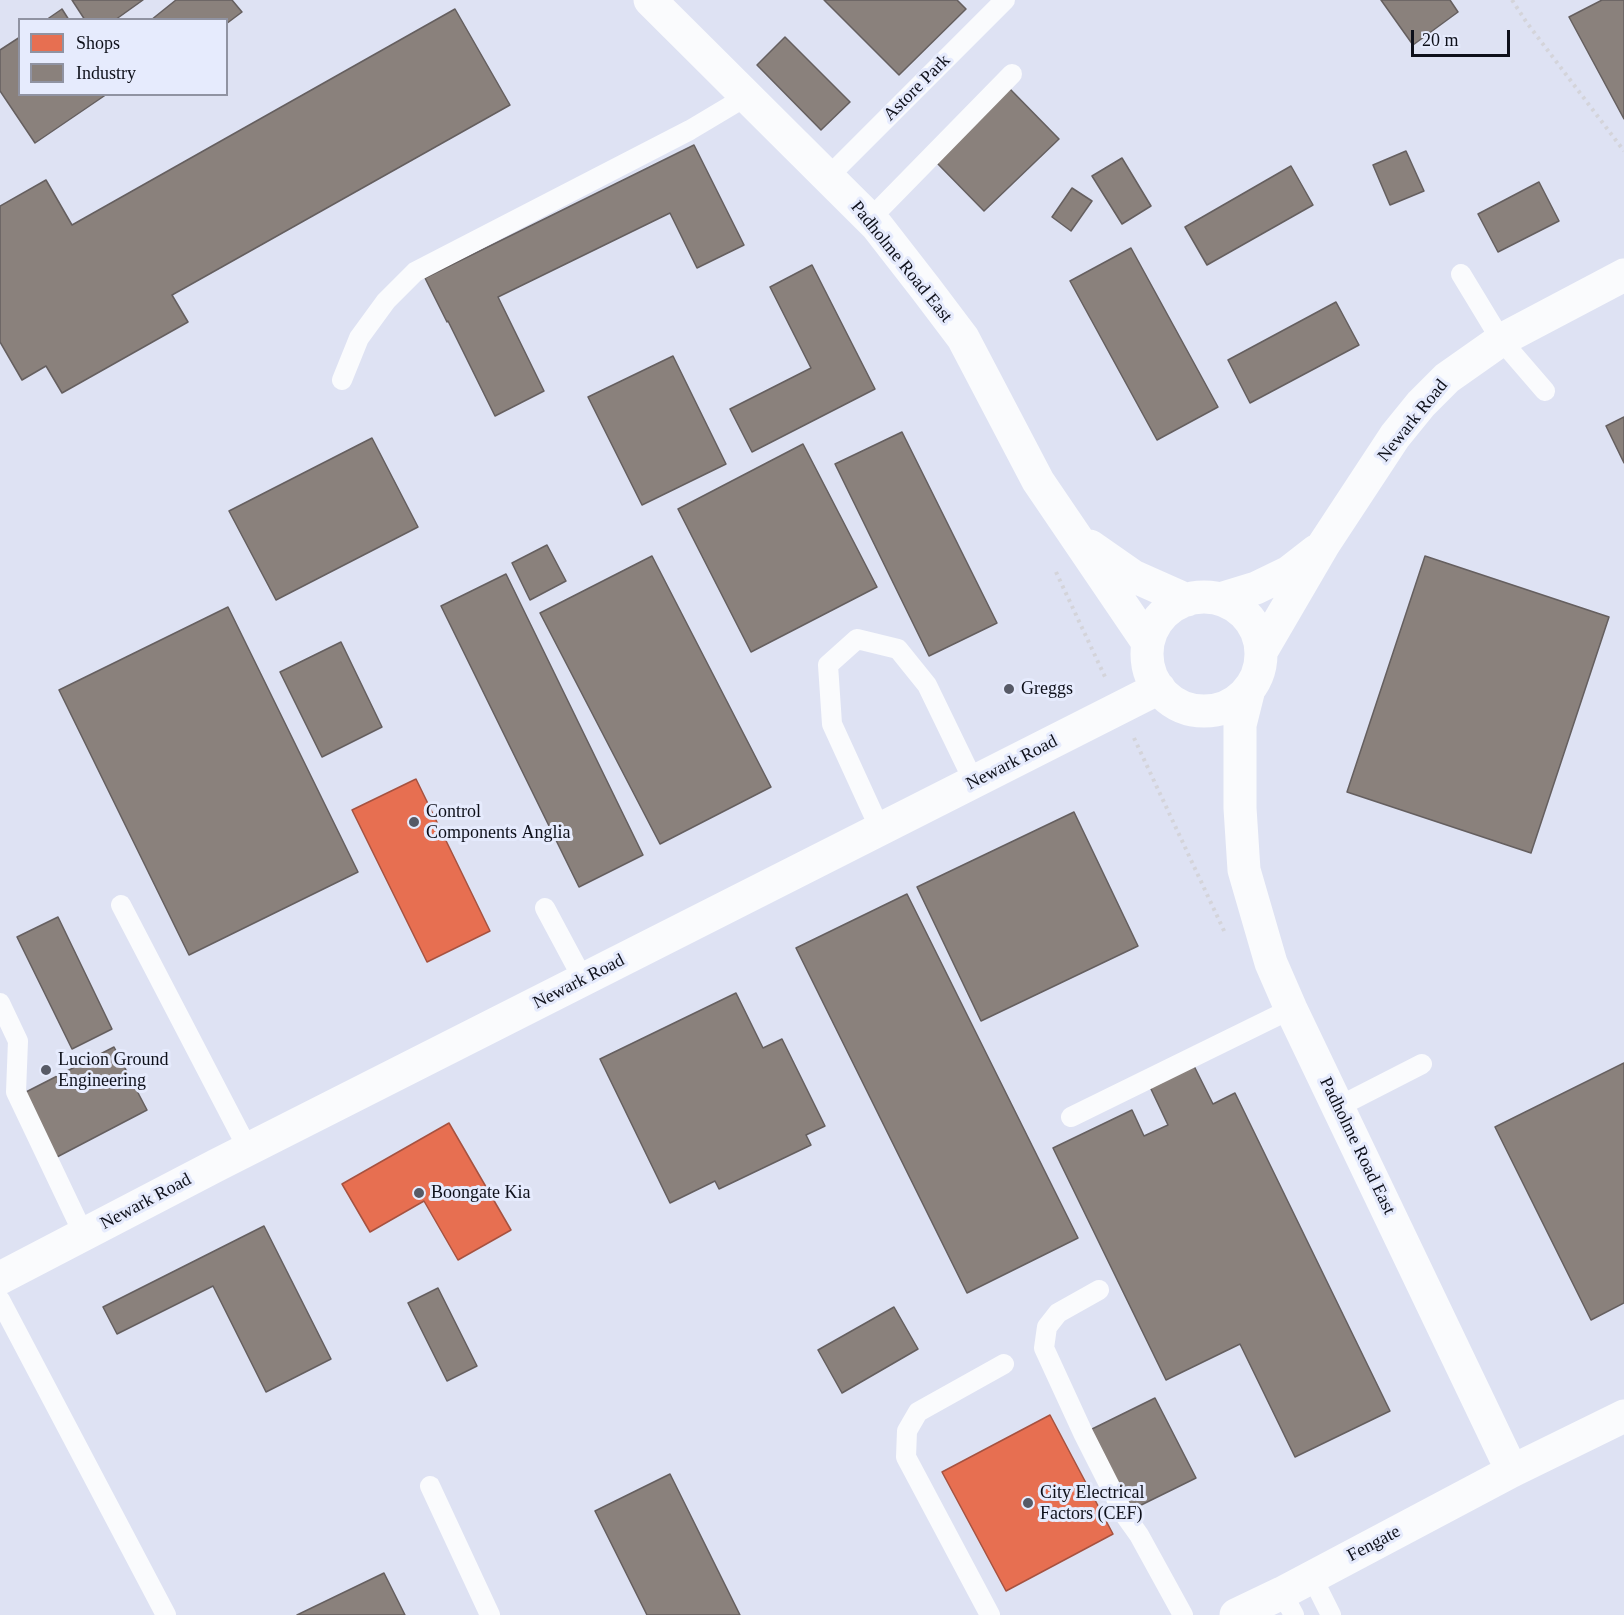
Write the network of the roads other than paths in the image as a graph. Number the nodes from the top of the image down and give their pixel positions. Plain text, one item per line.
1 (650, 0) edge
2 (1005, 0) edge
3 (1012, 74) dead end
4 (747, 96) junction
5 (828, 177) junction
6 (870, 219) junction
7 (1461, 274) dead end
8 (1624, 275) edge
9 (1501, 340) junction
10 (342, 380) dead end
11 (1545, 392) dead end
12 (1076, 536) junction
13 (1324, 544) junction
14 (1220, 599) junction
15 (1187, 600) junction
16 (1148, 643) junction
17 (1261, 652) junction
18 (1159, 688) junction
19 (1249, 689) junction
20 (1202, 711) junction
21 (974, 782) junction
22 (1240, 808) junction
23 (880, 829) junction
24 (121, 905) dead end
25 (545, 908) dead end
26 (583, 979) junction
27 (0, 1003) edge
28 (1291, 1009) junction
29 (1422, 1064) dead end
30 (1338, 1107) junction
31 (1071, 1117) dead end
32 (248, 1149) junction
33 (84, 1235) junction
34 (0, 1278) edge
35 (1099, 1290) dead end
36 (0, 1300) edge
37 (1004, 1364) dead end
38 (1624, 1416) edge
39 (1512, 1471) junction
40 (430, 1486) dead end
41 (1312, 1577) junction
42 (1288, 1604) edge
43 (166, 1615) edge
44 (490, 1615) edge
45 (990, 1615) edge
46 (1183, 1615) edge
47 (1236, 1615) edge
48 (1331, 1615) edge

1 - 4 street, Padholme Road East
2 - 5 lane, Astore Park
3 - 6 lane
4 - 5 street, Padholme Road East
4 - 10 lane
5 - 6 street, Padholme Road East
6 - 12 street, Padholme Road East
7 - 9 lane
8 - 9 street, Newark Road
9 - 11 lane
9 - 13 street, Newark Road
12 - 15 street, Padholme Road East
12 - 16 street, Padholme Road East
13 - 14 street, Newark Road
13 - 17 street, Newark Road
14 - 15 street, Padholme Road East
14 - 17 street
15 - 16 street, Padholme Road East
16 - 18 street, Padholme Road East
17 - 19 street
18 - 20 street, Padholme Road East
18 - 21 street, Newark Road
19 - 20 street
19 - 22 street
20 - 22 street
21 - 23 street, Newark Road
21 - 23 lane
22 - 28 street, Padholme Road East
23 - 26 street, Newark Road
24 - 32 lane
25 - 26 lane
26 - 32 street, Newark Road
27 - 33 lane
28 - 30 street, Padholme Road East
28 - 31 lane
29 - 30 lane
30 - 39 street, Padholme Road East
32 - 33 street, Newark Road
33 - 34 street, Newark Road
35 - 46 lane
36 - 43 lane
37 - 45 lane
38 - 39 street, Fengate
39 - 41 street, Fengate
40 - 44 lane
41 - 42 street, Fengate
41 - 48 lane
42 - 47 street, Fengate

